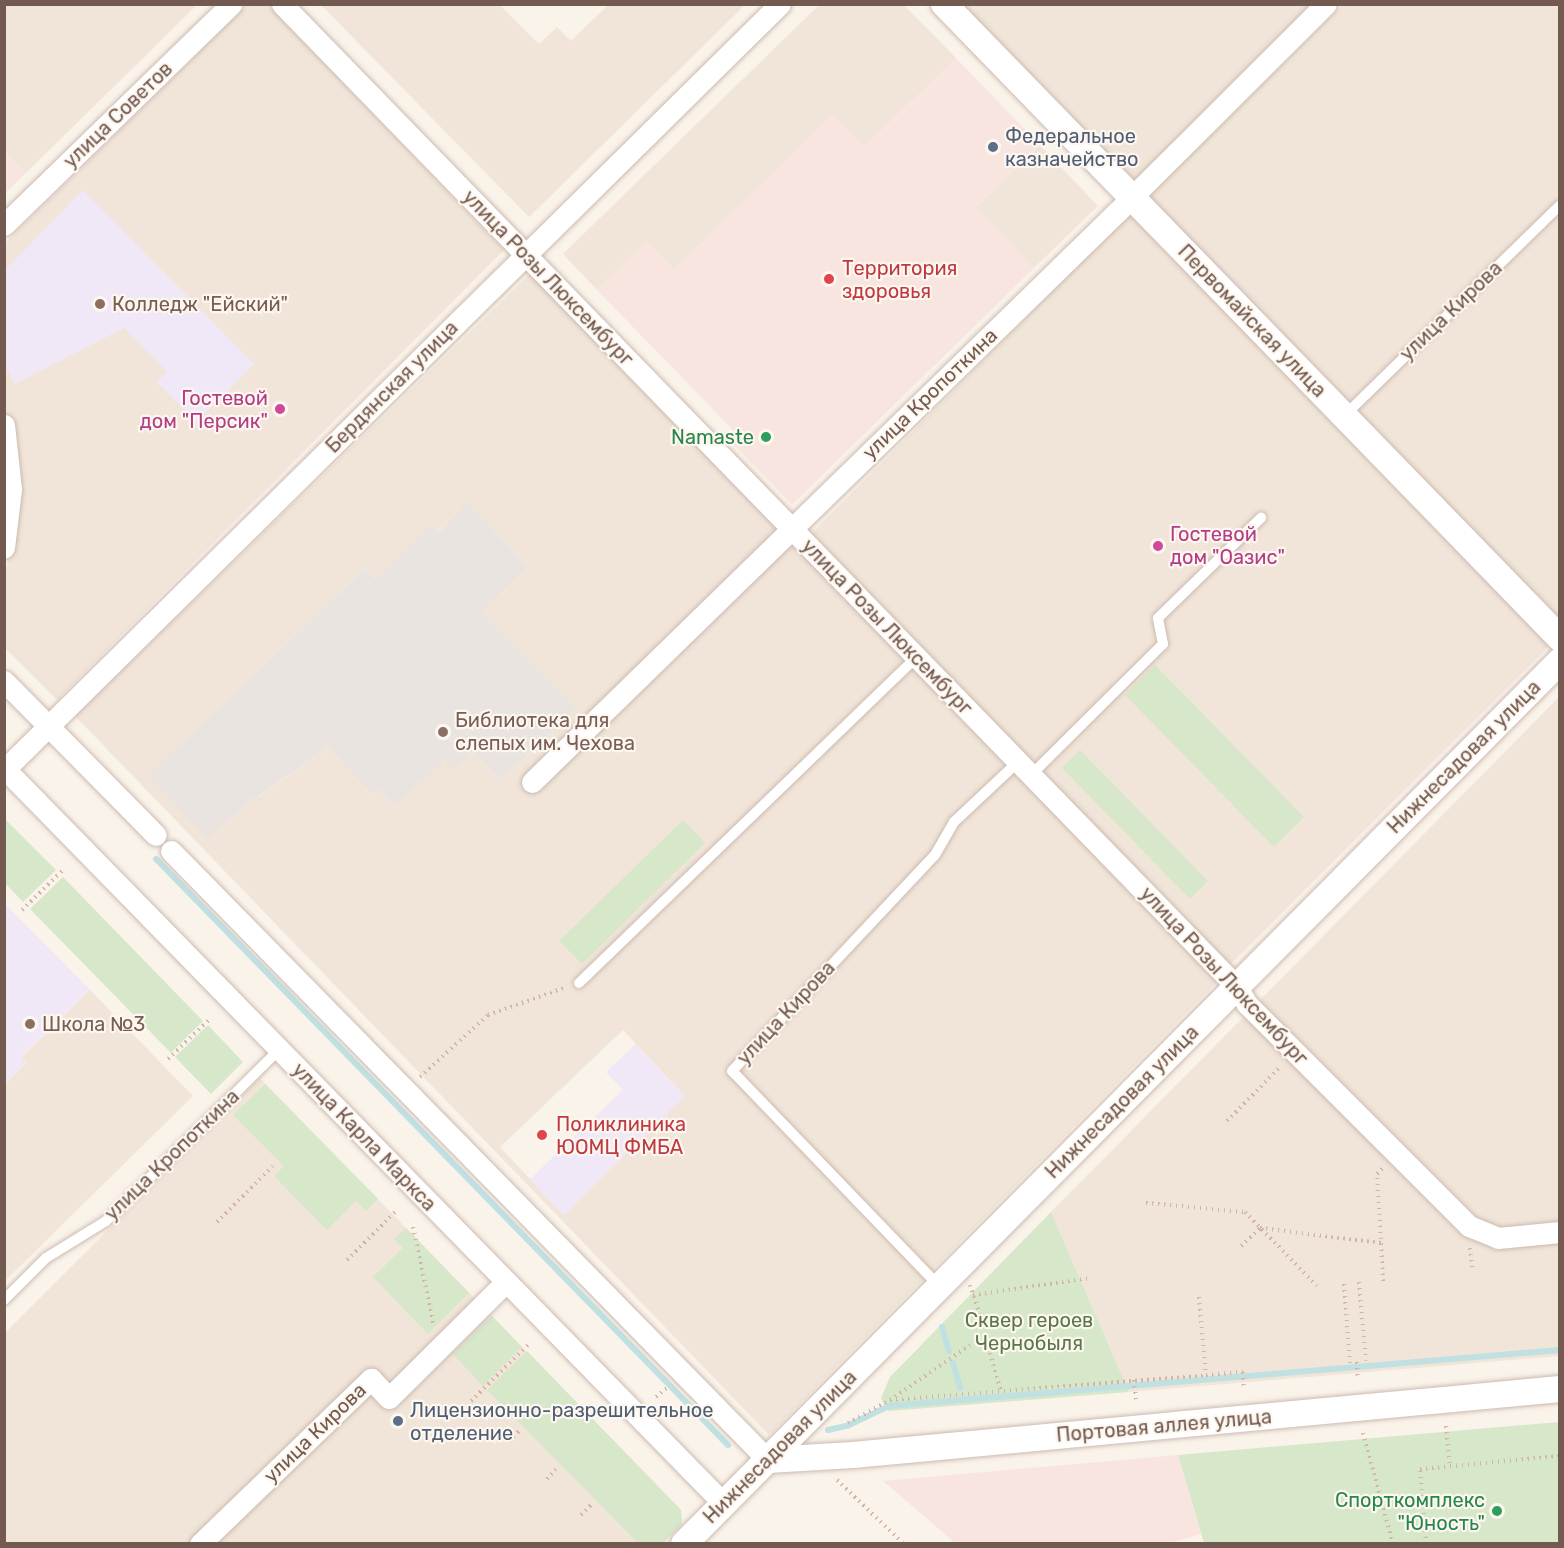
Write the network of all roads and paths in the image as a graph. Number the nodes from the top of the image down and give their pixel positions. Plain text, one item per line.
1 (231, 4) edge
2 (282, 4) edge
3 (780, 4) edge
4 (944, 4) edge
5 (1326, 4) edge
6 (1132, 198) junction
7 (1559, 206) edge
8 (4, 225) edge
9 (525, 255) junction
10 (1344, 416) junction
11 (4, 425) edge
12 (1261, 518) dead end
13 (792, 529) junction
14 (4, 548) edge
15 (1560, 638) edge
16 (915, 657) junction
17 (1560, 661) edge
18 (4, 681) edge
19 (49, 726) junction
20 (1024, 768) junction
21 (5, 769) edge
22 (532, 782) dead end
23 (156, 835) dead end
24 (171, 851) dead end
25 (64, 869) dead end
26 (22, 910) dead end
27 (579, 982) joint
28 (1237, 987) junction
29 (210, 1019) dead end
30 (279, 1050) junction
31 (168, 1059) dead end
32 (1288, 1060) dead end
33 (417, 1080) dead end
34 (1227, 1121) dead end
35 (1390, 1161) dead end
36 (273, 1166) dead end
37 (1146, 1203) dead end
38 (397, 1210) dead end
39 (217, 1222) dead end
40 (413, 1227) dead end
41 (1260, 1228) junction
42 (1560, 1232) edge
43 (1381, 1243) junction
44 (1241, 1246) dead end
45 (347, 1260) dead end
46 (1089, 1278) dead end
47 (1383, 1281) dead end
48 (506, 1282) junction
49 (1359, 1282) dead end
50 (970, 1284) dead end
51 (1344, 1284) dead end
52 (1317, 1286) dead end
53 (939, 1287) junction
54 (973, 1295) junction
55 (1199, 1297) dead end
56 (4, 1300) edge
57 (981, 1319) dead end
58 (528, 1345) dead end
59 (970, 1345) dead end
60 (439, 1349) junction
61 (990, 1353) dead end
62 (1357, 1362) dead end
63 (1366, 1362) dead end
64 (1350, 1363) dead end
65 (1206, 1375) junction
66 (1358, 1378) dead end
67 (1134, 1381) junction
68 (1244, 1388) dead end
69 (1560, 1389) edge
70 (664, 1391) dead end
71 (1001, 1391) junction
72 (656, 1397) dead end
73 (890, 1400) junction
74 (1136, 1400) dead end
75 (471, 1401) dead end
76 (848, 1423) dead end
77 (1446, 1426) dead end
78 (519, 1431) dead end
79 (1363, 1433) dead end
80 (509, 1441) dead end
81 (1560, 1456) edge
82 (768, 1460) junction
83 (1450, 1466) junction
84 (556, 1470) dead end
85 (547, 1479) dead end
86 (837, 1480) dead end
87 (723, 1504) junction
88 (591, 1505) dead end
89 (581, 1515) dead end
90 (200, 1544) edge
91 (684, 1544) edge
92 (904, 1544) edge
93 (1393, 1544) edge
94 (1426, 1544) edge

1 - 8 street, улица Советов
2 - 9 street, улица Розы Люксембург
3 - 9 street, Бердянская улица
4 - 6 street, Первомайская улица
5 - 6 street, улица Кропоткина
6 - 10 street, Первомайская улица
6 - 13 street, улица Кропоткина
7 - 10 lane, улица Кирова
9 - 13 street, улица Розы Люксембург
9 - 19 street, Бердянская улица
10 - 15 street, Первомайская улица
11 - 14 street
12 - 20 lane, улица Кирова
13 - 16 street, улица Розы Люксембург
13 - 22 street, улица Кропоткина
16 - 20 street, улица Розы Люксембург
16 - 27 lane
17 - 28 street, Нижнесадовая улица
18 - 19 street
19 - 21 street, Бердянская улица
19 - 23 street
20 - 28 street, улица Розы Люксембург
20 - 53 lane, улица Кирова
21 - 30 street, улица Карла Маркса
24 - 82 street
25 - 26 path
27 - 33 path
28 - 42 street, улица Розы Люксембург
28 - 53 street, Нижнесадовая улица
29 - 31 path
30 - 48 street, улица Карла Маркса
30 - 56 lane, улица Кропоткина
32 - 34 path
35 - 43 path
36 - 39 path
37 - 41 path
38 - 45 path
40 - 60 path
41 - 43 path
41 - 44 path
41 - 52 path
43 - 47 path
46 - 54 path
48 - 60 street, улица Кирова
48 - 87 street, улица Карла Маркса
49 - 63 path
50 - 54 path
51 - 64 path
53 - 82 street, Нижнесадовая улица
54 - 57 path
55 - 65 path
58 - 75 path
59 - 73 path
60 - 90 street, улица Кирова
61 - 71 path
62 - 66 path
65 - 67 path
65 - 68 path
67 - 71 path
67 - 74 path
69 - 82 street, Портовая аллея улица
70 - 72 path
71 - 73 path
73 - 76 path
77 - 83 path
78 - 80 path
79 - 93 path
81 - 83 path
82 - 87 street, Нижнесадовая улица
83 - 94 path
84 - 85 path
86 - 92 path
87 - 91 street, Нижнесадовая улица
88 - 89 path

